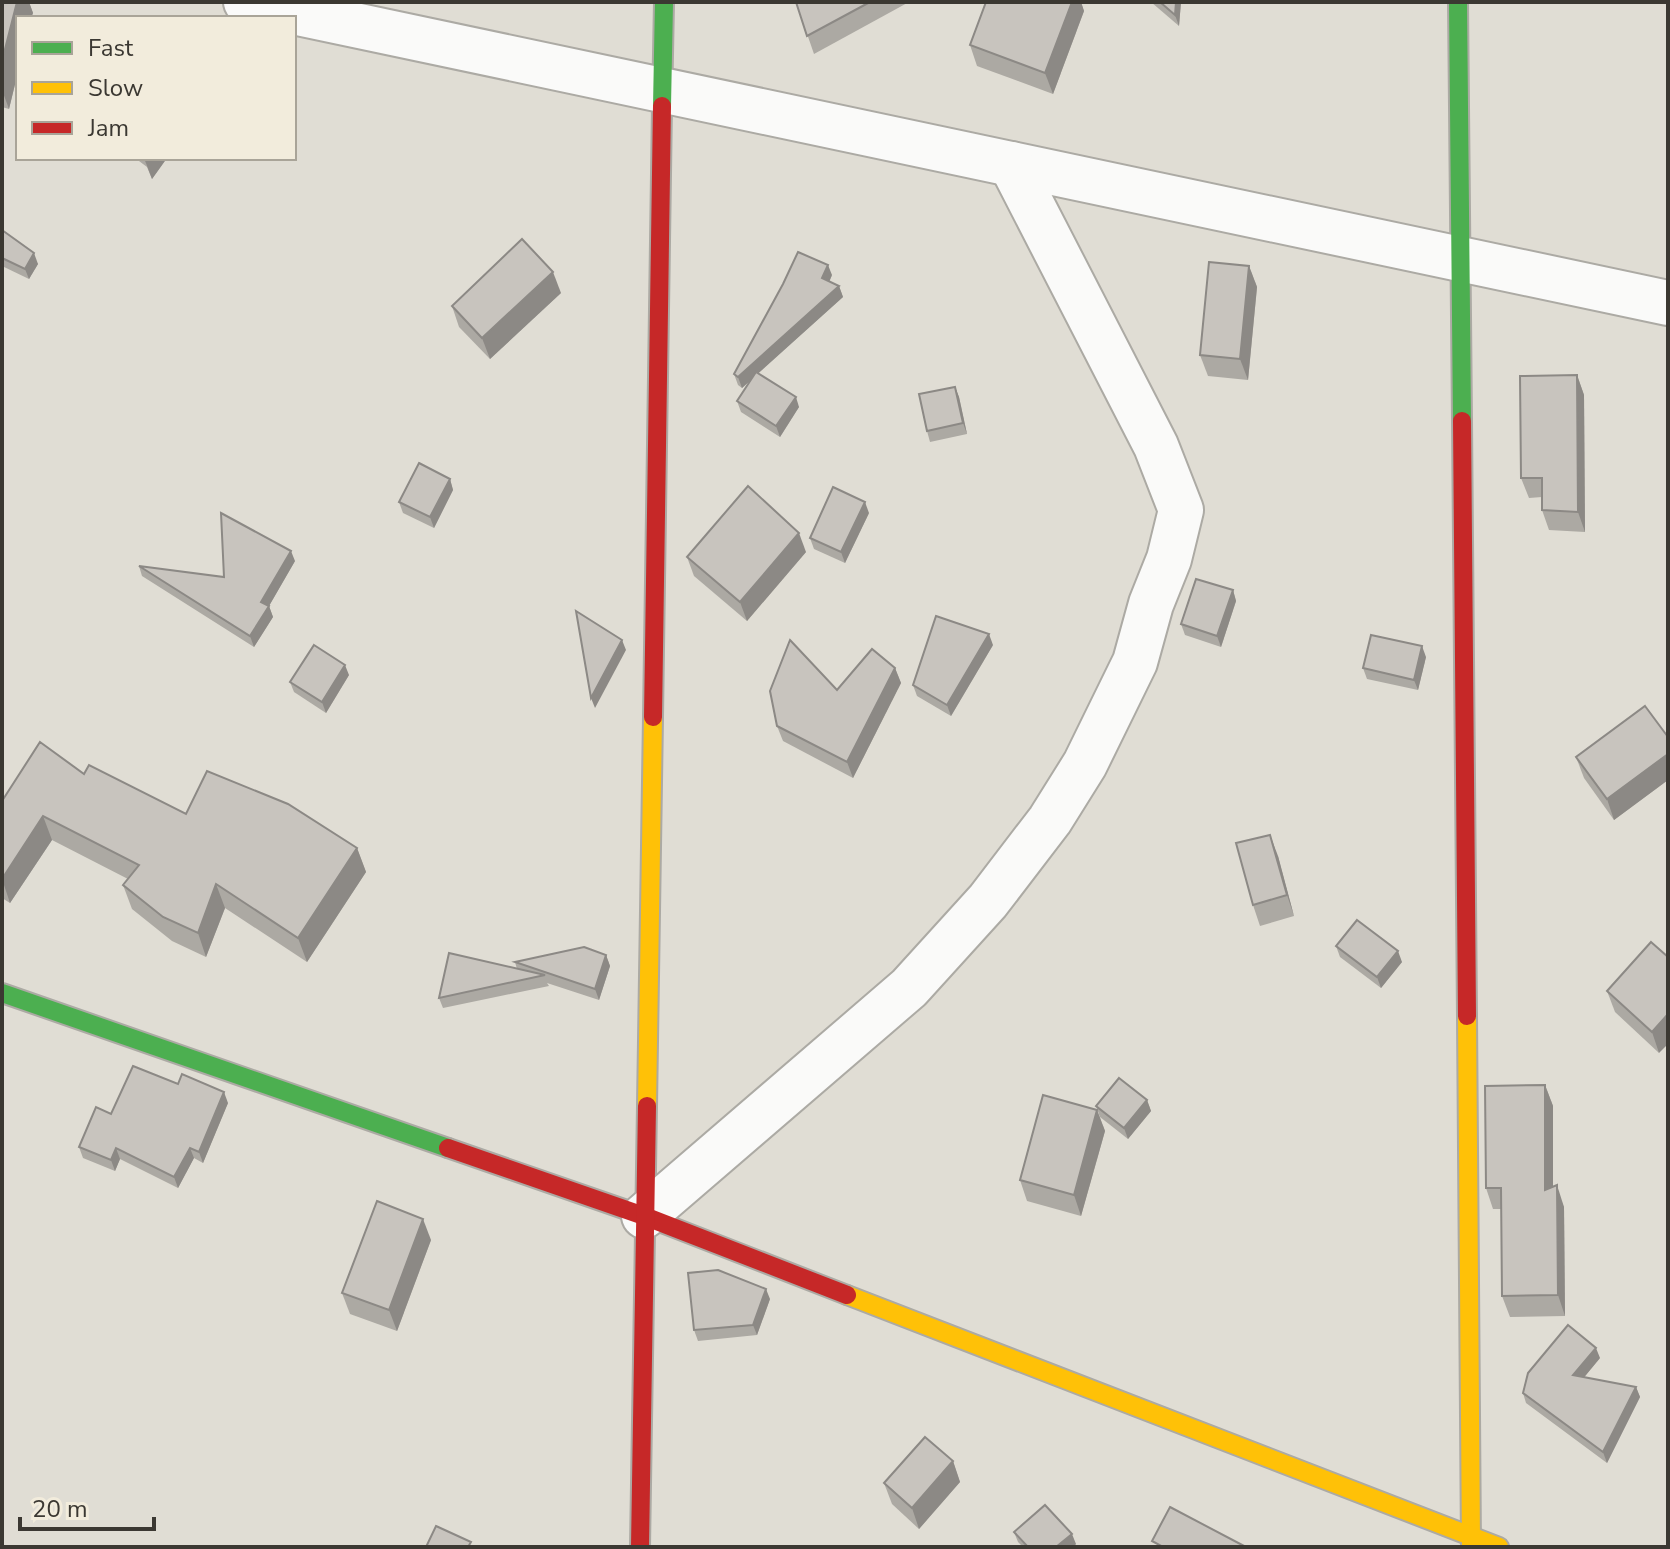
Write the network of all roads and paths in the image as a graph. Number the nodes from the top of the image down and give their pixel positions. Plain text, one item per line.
1 (246, 2) edge
2 (664, 2) edge
3 (1458, 2) edge
4 (661, 90) junction
5 (1011, 164) junction
6 (1461, 259) junction
7 (1668, 303) edge
8 (2, 993) edge
9 (644, 1216) junction
10 (1471, 1542) edge
11 (640, 1547) edge
12 (1499, 1547) edge

1 - 4 street
2 - 4 street
3 - 6 street
4 - 5 street
4 - 9 street
5 - 6 street
5 - 9 street
6 - 7 street
6 - 10 street
8 - 9 street
9 - 10 street
9 - 11 street
10 - 12 street

